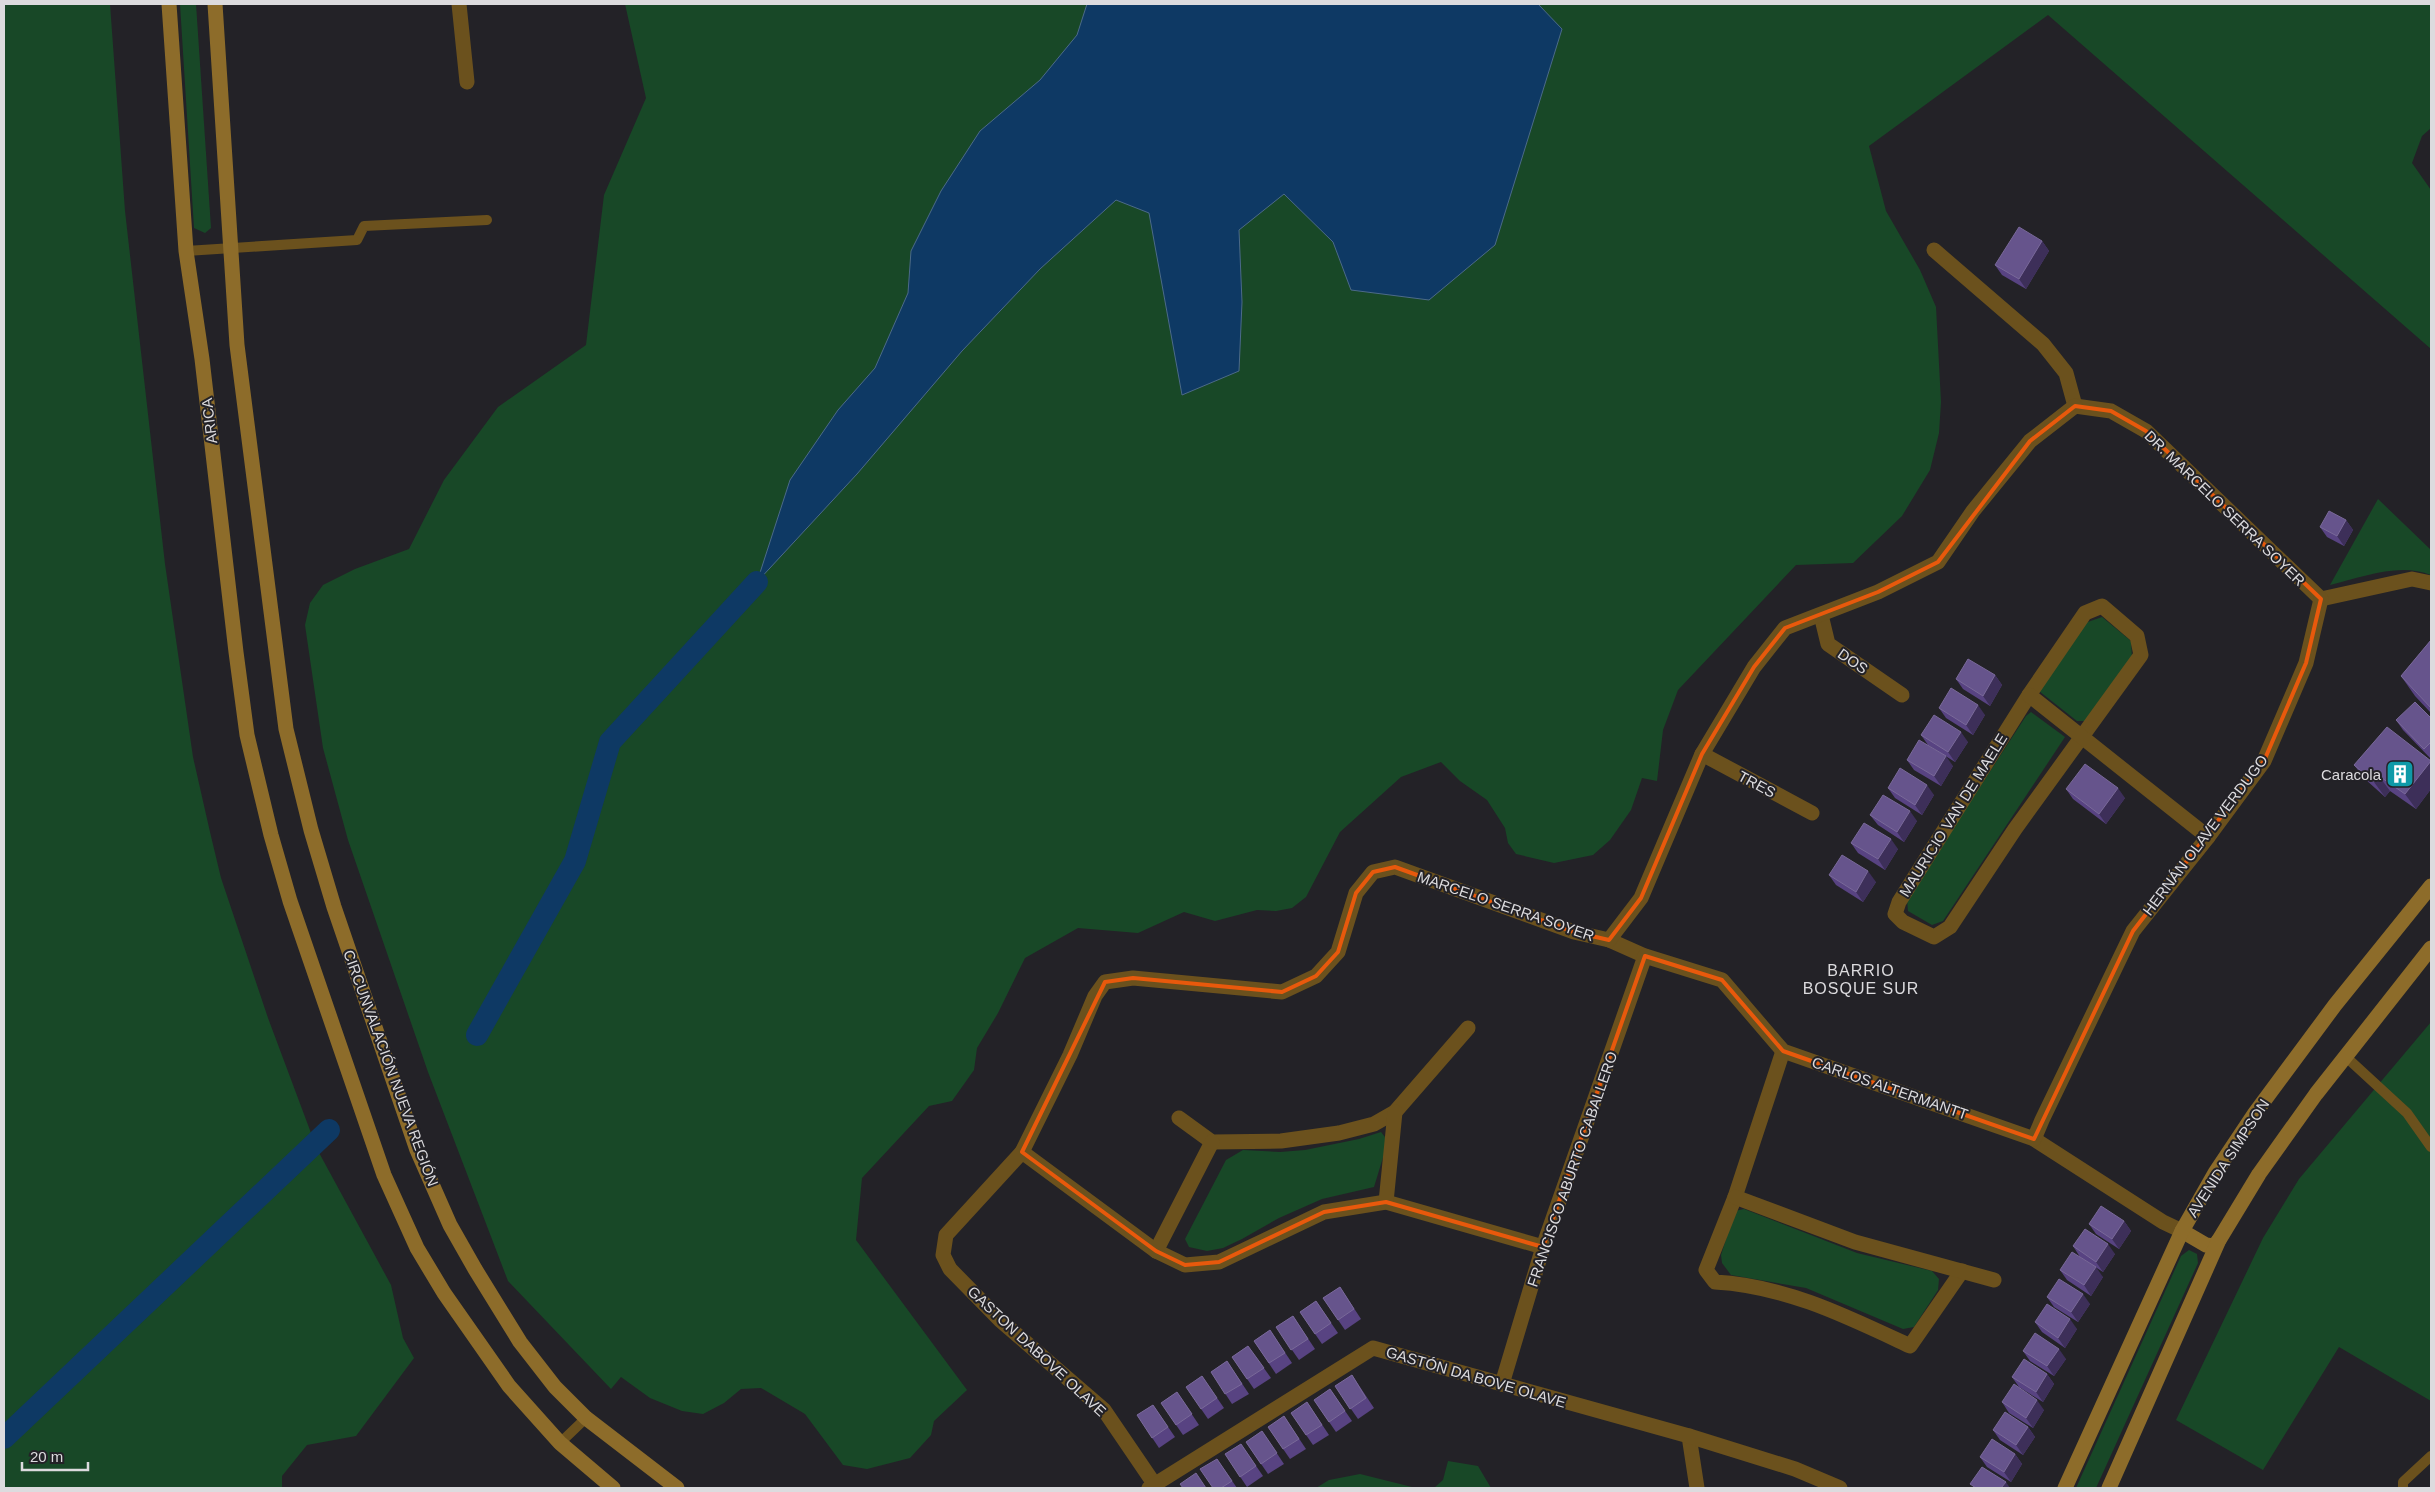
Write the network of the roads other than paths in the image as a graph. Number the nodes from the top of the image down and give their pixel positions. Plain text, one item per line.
1 (169, 4) edge
2 (215, 4) edge
3 (459, 4) edge
4 (467, 82) dead end
5 (487, 220) dead end
6 (229, 249) junction
7 (1934, 250) dead end
8 (186, 251) junction
9 (2075, 406) junction
10 (2431, 583) edge
11 (2320, 599) junction
12 (1821, 615) junction
13 (1902, 694) dead end
14 (2029, 694) junction
15 (2083, 738) junction
16 (1702, 754) junction
17 (1812, 813) dead end
18 (2208, 837) junction
19 (2431, 886) edge
20 (1609, 940) junction
21 (2431, 948) edge
22 (1646, 956) junction
23 (1468, 1028) dead end
24 (1782, 1051) junction
25 (2345, 1056) junction
26 (1395, 1112) junction
27 (1178, 1118) dead end
28 (2034, 1139) junction
29 (1212, 1142) junction
30 (2431, 1147) edge
31 (1022, 1152) junction
32 (1735, 1197) junction
33 (1386, 1202) junction
34 (2182, 1231) junction
35 (2219, 1240) junction
36 (1543, 1247) junction
37 (1156, 1251) junction
38 (950, 1269) joint
39 (1962, 1271) junction
40 (1994, 1280) dead end
41 (1502, 1384) junction
42 (586, 1418) junction
43 (1689, 1436) junction
44 (560, 1443) junction
45 (2431, 1456) edge
46 (1152, 1486) edge
47 (613, 1488) edge
48 (676, 1488) edge
49 (1697, 1488) edge
50 (1840, 1488) edge
51 (2065, 1488) edge
52 (2109, 1488) edge
53 (2403, 1488) edge

1 - 8 main road, ARICA
2 - 6 main road
3 - 4 street
5 - 6 lane
6 - 8 lane
6 - 42 main road, CIRCUNVALACIÓN NUEVA REGIÓN
7 - 9 street
8 - 44 main road, ARICA
9 - 11 street, DR. MARCELO SERRA SOYER
9 - 12 street, MARCELO SERRA SOYER
10 - 11 street
11 - 18 street, HERNÁN OLAVE VERDUGO
12 - 13 street, DOS
12 - 16 street, MARCELO SERRA SOYER
14 - 15 street
14 - 15 street, MAURICIO VAN DE MAELE
14 - 15 street, MAURICIO VAN DE MAELE
15 - 18 street
16 - 17 street, TRES
16 - 20 street, MARCELO SERRA SOYER
18 - 28 street, HERNÁN OLAVE VERDUGO
19 - 34 main road, AVENIDA SIMPSON
20 - 22 street
20 - 31 street, MARCELO SERRA SOYER
21 - 25 main road
22 - 24 street
22 - 36 street, FRANCISCO ABURTO CABALLERO
23 - 26 street
24 - 28 street, CARLOS ALTERMANTT
24 - 32 street
25 - 30 lane
25 - 35 main road
26 - 29 street
26 - 33 street
27 - 29 street
28 - 34 street, CARLOS ALTERMANTT
29 - 37 street
31 - 37 street
31 - 38 street, MARCELO SERRA SOYER
32 - 39 street
32 - 39 street
33 - 36 street
33 - 37 street
34 - 35 main road
34 - 51 main road, AVENIDA SIMPSON
35 - 52 main road
36 - 41 street, FRANCISCO ABURTO CABALLERO
38 - 46 street, GASTON DABOVE OLAVE
39 - 40 street
41 - 43 street, GASTÓN DA BOVE OLAVE
41 - 46 street, GASTÓN DA BOVE OLAVE
42 - 44 lane
42 - 48 main road, CIRCUNVALACIÓN NUEVA REGIÓN
43 - 49 street
43 - 50 street, GASTÓN DA BOVE OLAVE
44 - 47 main road
45 - 53 lane

